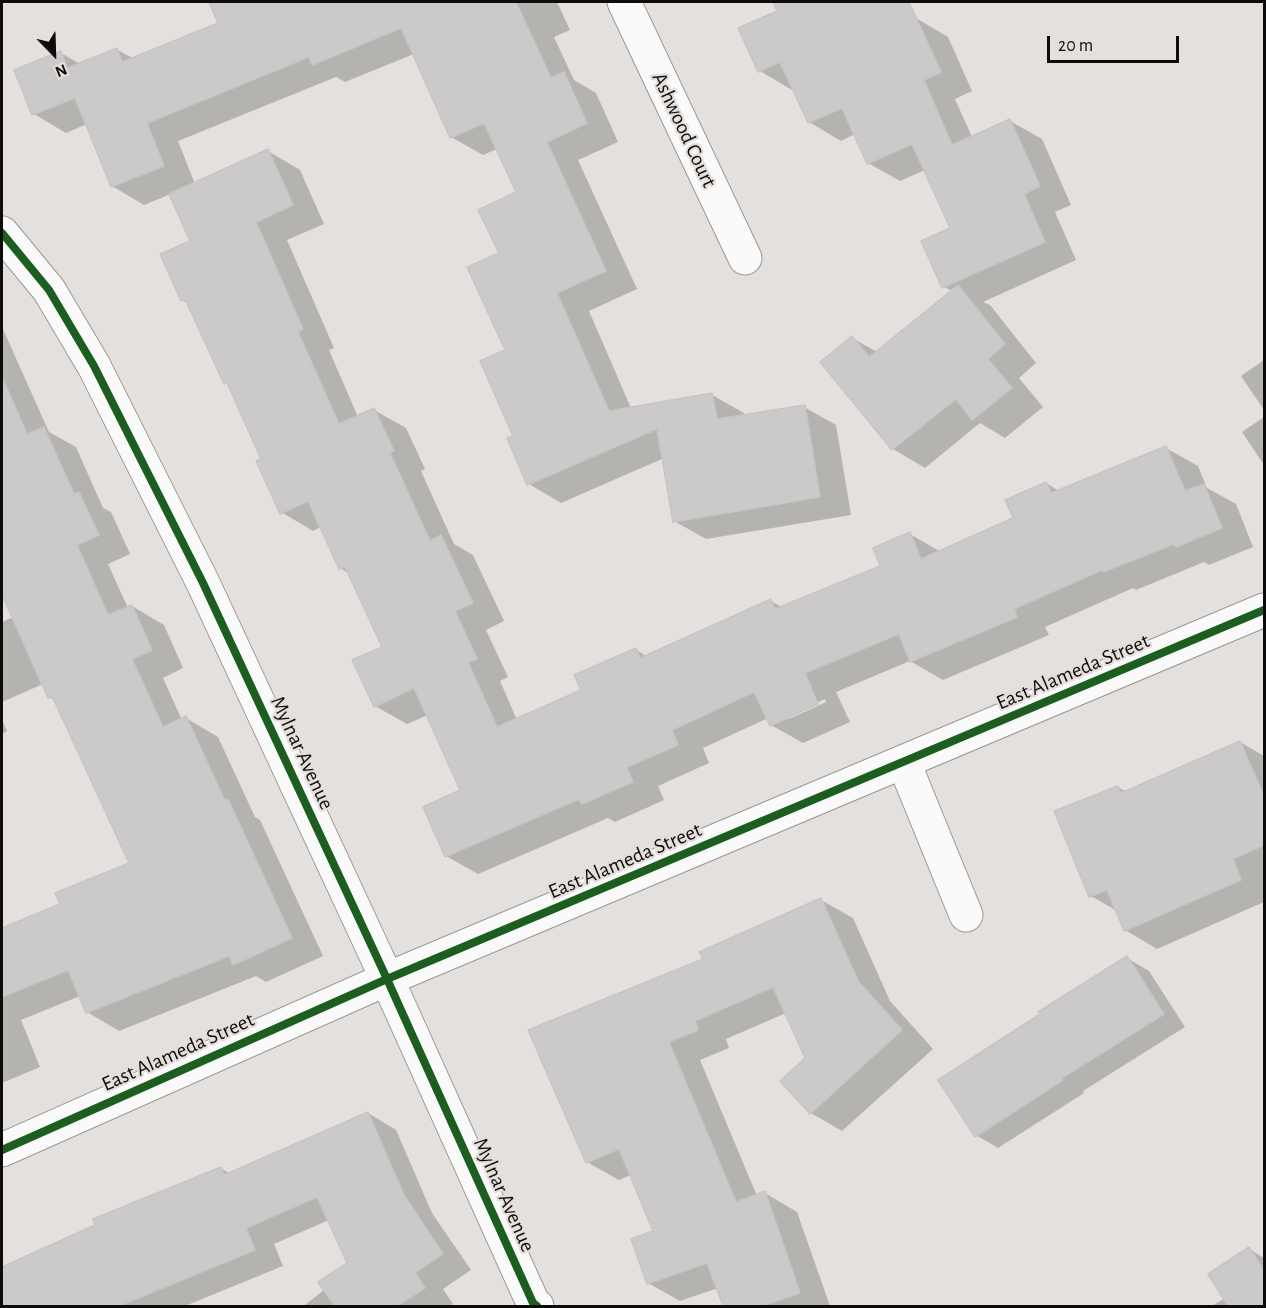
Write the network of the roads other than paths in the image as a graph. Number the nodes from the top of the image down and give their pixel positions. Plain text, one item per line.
1 (624, 2) edge
2 (2, 233) edge
3 (745, 258) dead end
4 (1264, 610) edge
5 (904, 763) junction
6 (966, 915) dead end
7 (387, 980) junction
8 (2, 1150) edge
9 (533, 1306) edge

1 - 3 street, Ashwood Court
2 - 7 street, Mylnar Avenue
4 - 5 street, East Alameda Street
5 - 6 street
5 - 7 street, East Alameda Street
7 - 8 street, East Alameda Street
7 - 9 street, Mylnar Avenue

